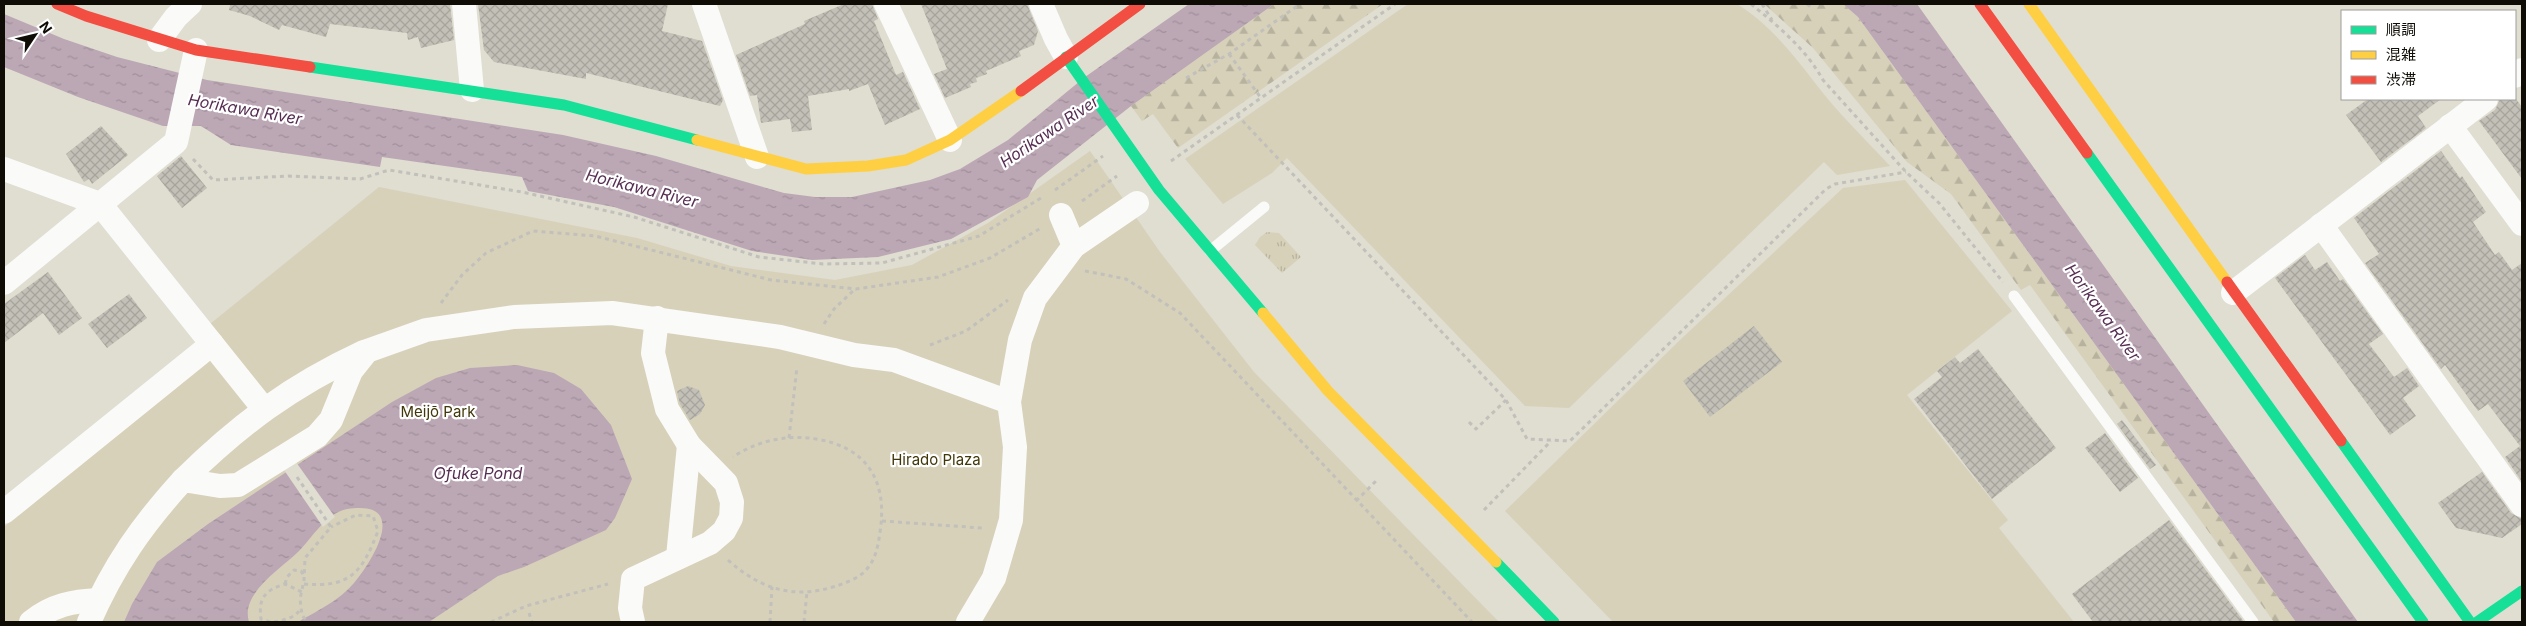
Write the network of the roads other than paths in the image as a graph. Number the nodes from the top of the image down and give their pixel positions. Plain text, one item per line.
1 (57, 4) edge
2 (190, 4) edge
3 (464, 4) edge
4 (704, 4) edge
5 (886, 4) edge
6 (1041, 4) edge
7 (1140, 4) edge
8 (1980, 4) edge
9 (2029, 4) edge
10 (159, 40) junction
11 (193, 62) junction
12 (1072, 66) junction
13 (472, 90) junction
14 (2485, 100) edge
15 (2450, 126) junction
16 (950, 140) junction
17 (757, 157) junction
18 (4, 170) edge
19 (100, 204) junction
20 (1137, 204) dead end
21 (1264, 207) dead end
22 (1061, 215) road end
23 (2522, 224) edge
24 (2321, 225) junction
25 (1074, 246) junction
26 (1210, 251) junction
27 (4, 283) edge
28 (2233, 293) junction
29 (2014, 296) road end
30 (657, 318) junction
31 (212, 344) junction
32 (367, 351) junction
33 (1009, 402) junction
34 (264, 409) junction
35 (689, 445) junction
36 (184, 480) junction
37 (2522, 505) edge
38 (4, 512) edge
39 (678, 557) junction
40 (2522, 591) edge
41 (99, 600) junction
42 (32, 622) edge
43 (89, 622) edge
44 (633, 622) edge
45 (968, 622) edge
46 (1554, 622) edge
47 (2253, 622) edge
48 (2423, 622) edge
49 (2470, 622) edge
50 (2477, 622) edge

1 - 10 street
2 - 10 street
3 - 13 street
4 - 17 street
5 - 16 street
6 - 12 street
7 - 12 street
8 - 48 street
9 - 28 street
10 - 11 street
11 - 13 street
11 - 19 street
12 - 16 street
12 - 26 street
13 - 17 street
14 - 15 street
15 - 23 street
15 - 24 street
16 - 17 street
18 - 19 street
19 - 27 street
19 - 31 street
20 - 25 street
21 - 26 lane
22 - 25 street
24 - 28 street
24 - 37 street
25 - 33 street
26 - 46 street
28 - 49 street
29 - 47 lane
30 - 32 street
30 - 33 street
30 - 35 street
31 - 34 street
31 - 38 street
32 - 34 street
32 - 36 street
33 - 45 street
34 - 36 street
35 - 39 street
35 - 39 street
36 - 41 street
39 - 44 street
40 - 50 street
41 - 42 street
41 - 43 street

